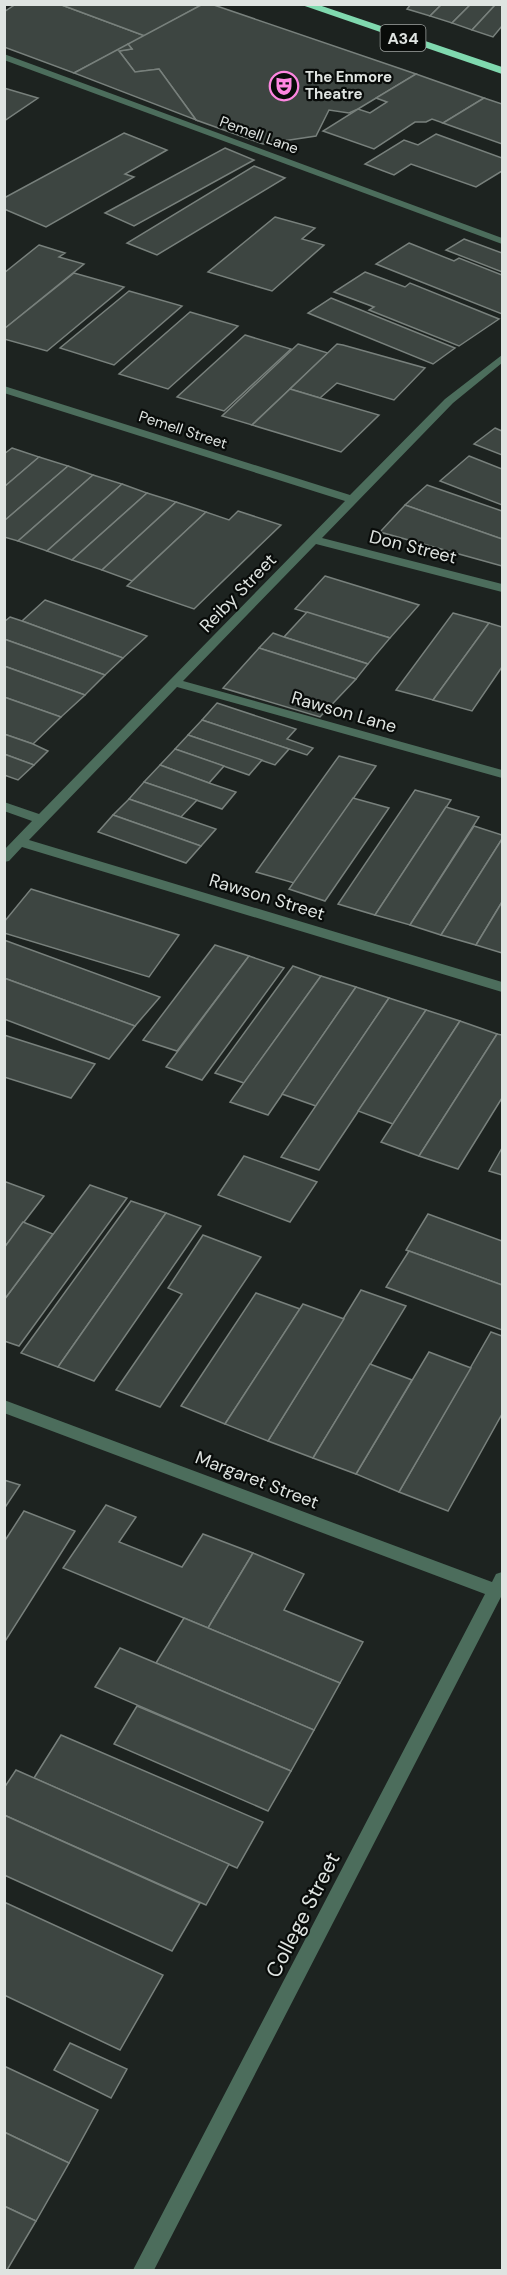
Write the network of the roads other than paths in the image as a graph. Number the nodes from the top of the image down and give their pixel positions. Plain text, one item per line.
1 (304, 4) edge
2 (4, 57) edge
3 (502, 71) edge
4 (502, 241) edge
5 (502, 358) edge
6 (4, 389) edge
7 (353, 500) junction
8 (315, 540) junction
9 (502, 588) edge
10 (176, 683) junction
11 (502, 774) edge
12 (4, 806) edge
13 (41, 820) junction
14 (20, 842) junction
15 (4, 858) edge
16 (502, 987) edge
17 (4, 1406) edge
18 (499, 1585) edge
19 (143, 2271) edge

1 - 3 highway, A34
2 - 4 street, Pemell Lane
5 - 7 street, Reiby Street
6 - 7 street, Pemell Street
7 - 8 street, Reiby Street
8 - 9 street, Don Street
8 - 10 street, Reiby Street
10 - 11 street, Rawson Lane
10 - 13 street, Reiby Street
12 - 13 street
13 - 14 street, Reiby Street
14 - 15 street, Reiby Street
14 - 16 street, Rawson Street
17 - 18 street, Margaret Street
18 - 19 street, College Street

